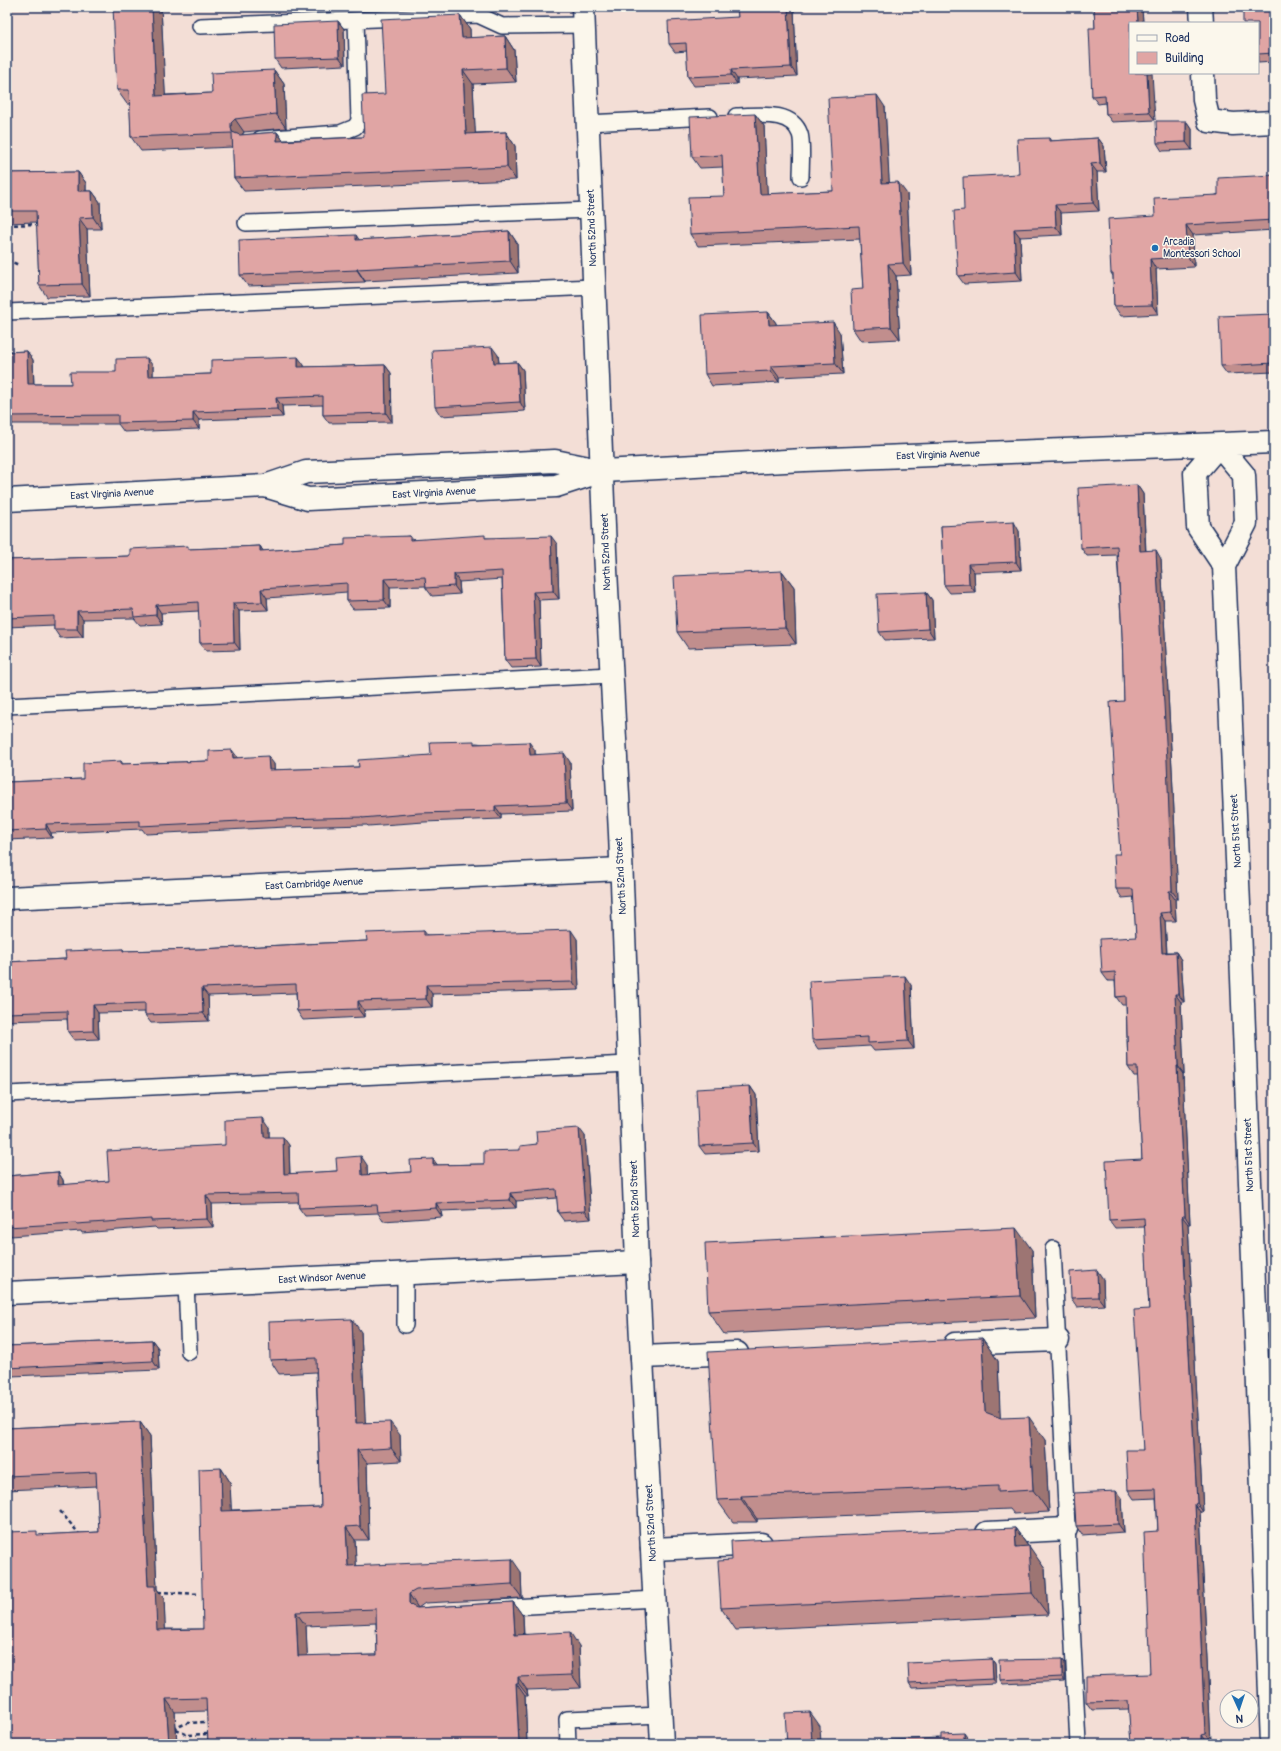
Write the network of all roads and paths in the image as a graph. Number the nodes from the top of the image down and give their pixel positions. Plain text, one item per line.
1 (1201, 7) edge
2 (583, 16) edge
3 (356, 20) junction
4 (1202, 22) edge
5 (200, 26) dead end
6 (1203, 74) edge
7 (1274, 122) edge
8 (588, 123) junction
9 (249, 140) edge
10 (802, 178) dead end
11 (591, 210) junction
12 (246, 223) dead end
13 (37, 224) edge
14 (7, 225) edge
15 (7, 260) edge
16 (19, 265) dead end
17 (594, 287) junction
18 (7, 312) edge
19 (1274, 442) edge
20 (1219, 445) junction
21 (603, 471) junction
22 (7, 500) edge
23 (1224, 566) junction
24 (611, 675) junction
25 (7, 706) edge
26 (621, 869) junction
27 (7, 898) edge
28 (629, 1064) junction
29 (7, 1094) edge
30 (1053, 1249) dead end
31 (637, 1262) junction
32 (405, 1274) junction
33 (186, 1284) junction
34 (7, 1293) edge
35 (405, 1325) dead end
36 (1058, 1340) junction
37 (933, 1345) edge
38 (189, 1352) dead end
39 (754, 1352) edge
40 (642, 1357) junction
41 (60, 1510) dead end
42 (1066, 1529) junction
43 (971, 1534) edge
44 (85, 1541) edge
45 (780, 1543) edge
46 (652, 1549) junction
47 (154, 1590) edge
48 (200, 1594) edge
49 (655, 1599) junction
50 (480, 1609) edge
51 (661, 1715) junction
52 (206, 1722) edge
53 (168, 1730) edge
54 (176, 1730) junction
55 (207, 1734) edge
56 (963, 1742) edge
57 (568, 1744) edge
58 (662, 1744) edge
59 (979, 1744) edge
60 (1078, 1744) edge
61 (1272, 1744) edge

1 - 4 street
2 - 3 lane
2 - 8 street, North 52nd Street
3 - 5 lane
3 - 9 lane
6 - 7 street
8 - 10 lane
8 - 11 street, North 52nd Street
11 - 12 lane
11 - 17 street, North 52nd Street
13 - 14 path
15 - 16 path
17 - 18 lane
17 - 21 street, North 52nd Street
19 - 20 street, East Virginia Avenue
20 - 21 street, East Virginia Avenue
20 - 23 street, North 51st Street
20 - 23 street
21 - 22 street, East Virginia Avenue
21 - 24 street, North 52nd Street
23 - 61 street, North 51st Street
24 - 25 lane
24 - 26 street, North 52nd Street
26 - 27 street, East Cambridge Avenue
26 - 28 street, North 52nd Street
28 - 29 lane
28 - 31 street, North 52nd Street
30 - 36 lane
31 - 32 street, East Windsor Avenue
31 - 40 street, North 52nd Street
32 - 33 street, East Windsor Avenue
32 - 35 lane
33 - 34 street, East Windsor Avenue
33 - 38 lane
36 - 37 street
36 - 42 lane
39 - 40 street
40 - 46 street, North 52nd Street
41 - 44 path
42 - 43 street
42 - 60 lane
45 - 46 street
46 - 49 street, North 52nd Street
47 - 48 path
49 - 50 lane
49 - 51 street, North 52nd Street
51 - 57 lane
51 - 58 street, North 52nd Street
52 - 54 path
53 - 54 path
54 - 55 path
56 - 59 path

